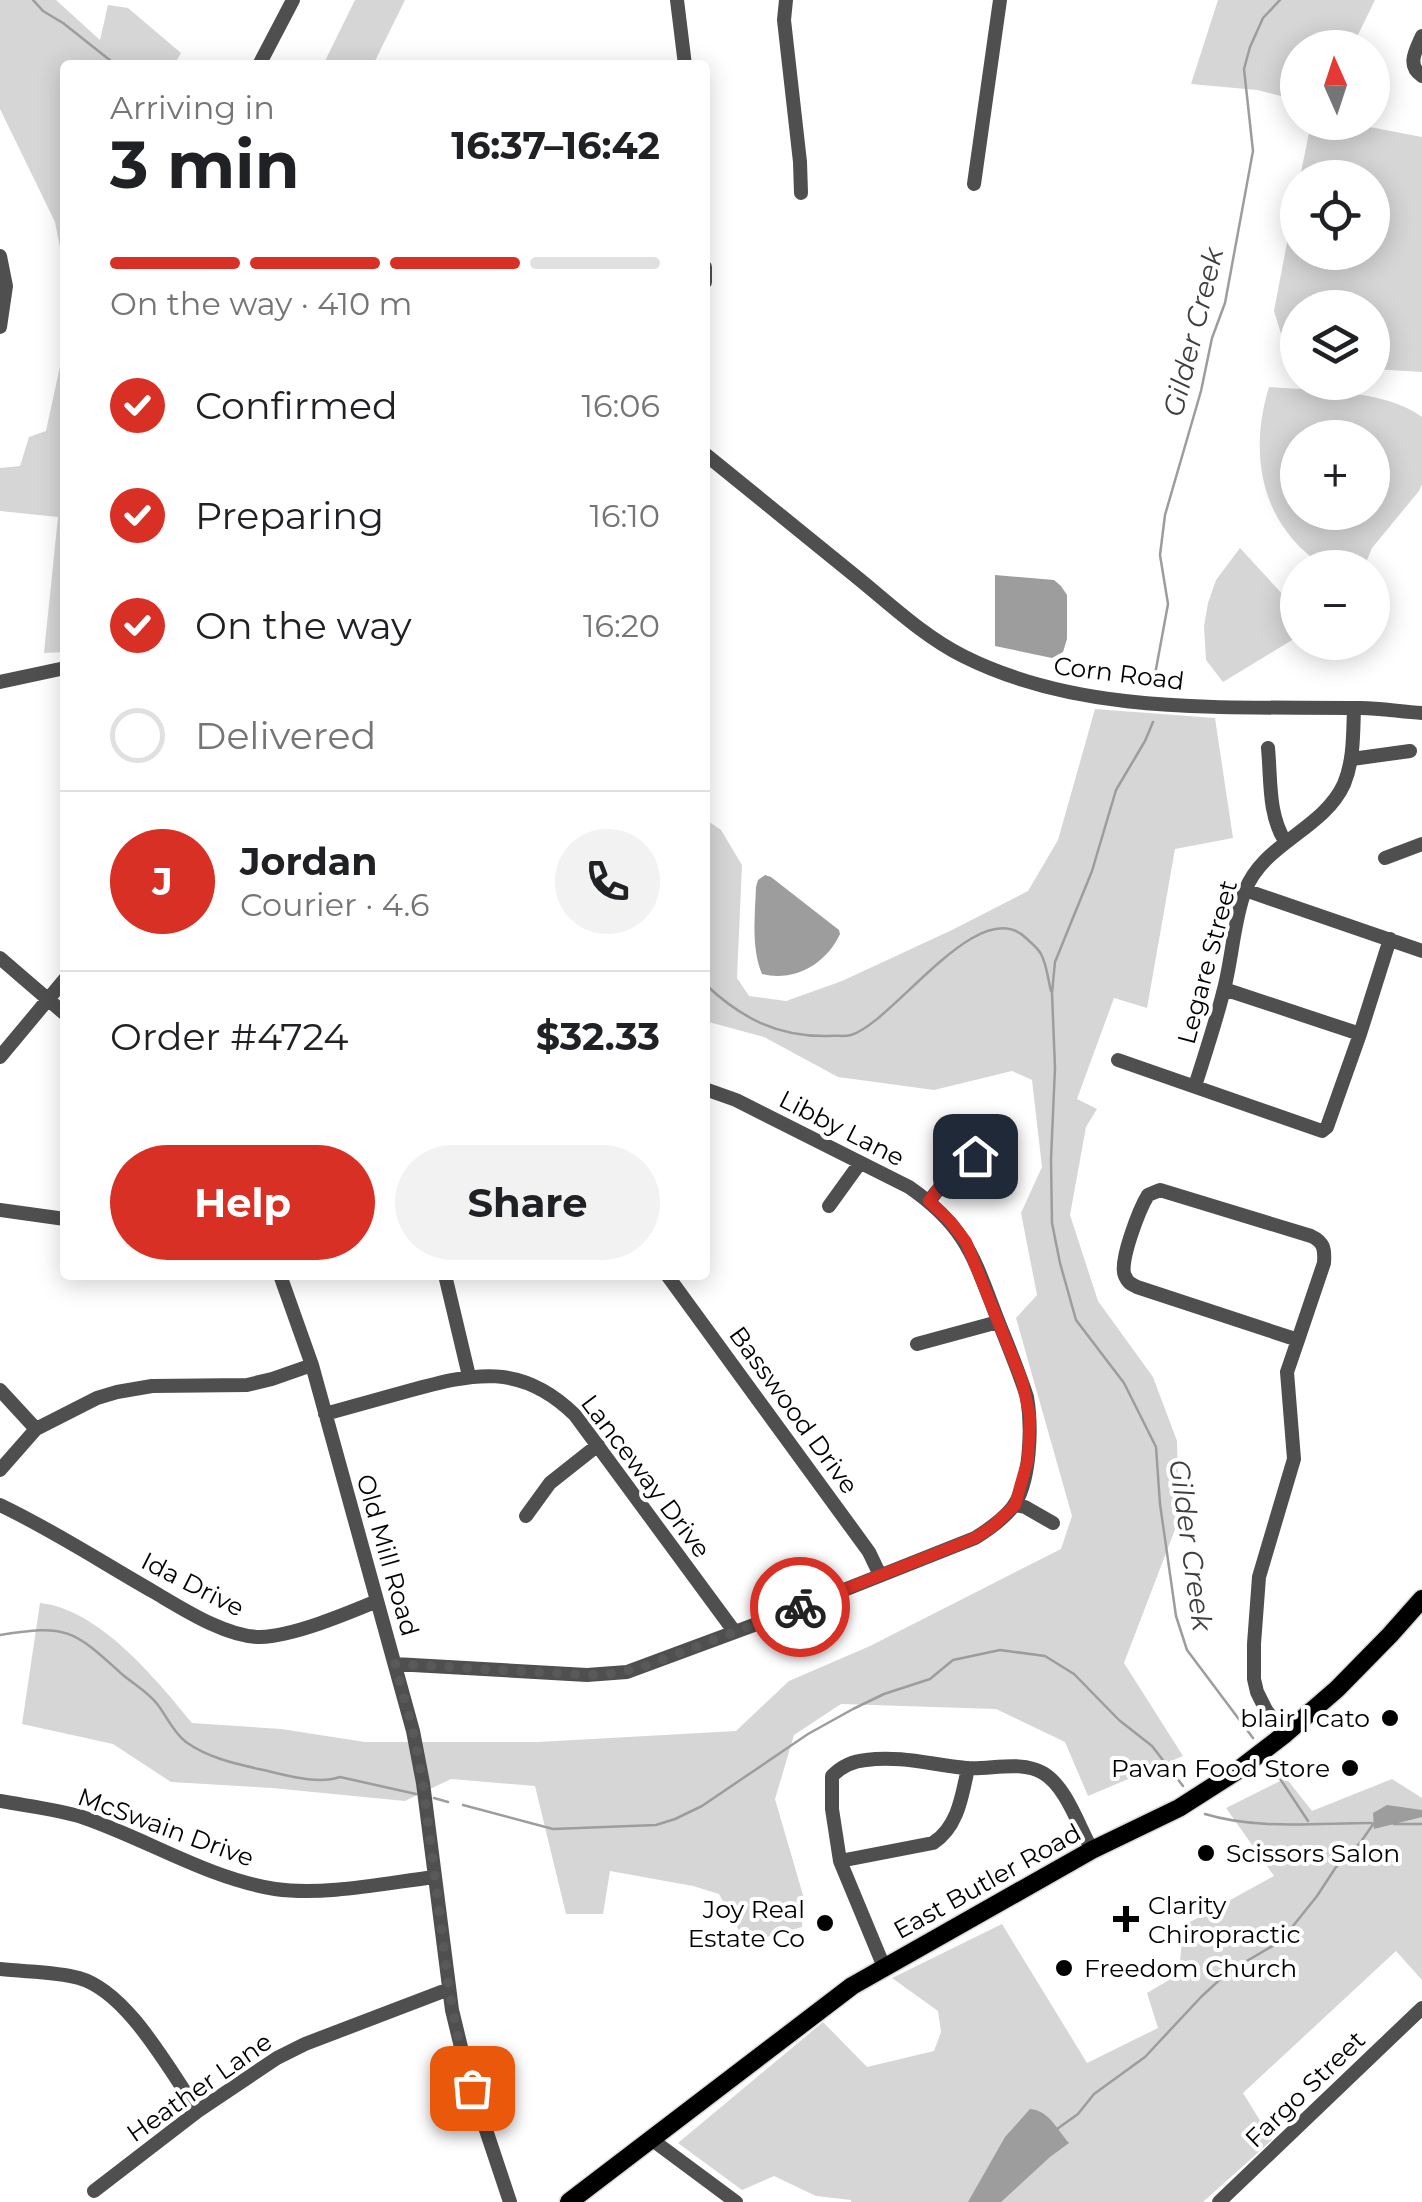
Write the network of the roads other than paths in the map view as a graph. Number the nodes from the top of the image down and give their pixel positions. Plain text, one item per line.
1 (293, 0) edge
2 (677, 0) edge
3 (786, 0) edge
4 (1000, 0) edge
5 (1422, 36) edge
6 (262, 60) edge
7 (684, 60) edge
8 (1422, 76) edge
9 (974, 184) dead end
10 (802, 193) dead end
11 (0, 256) edge
12 (0, 327) edge
13 (710, 458) edge
14 (60, 669) edge
15 (0, 682) edge
16 (1354, 708) junction
17 (1422, 713) edge
18 (1268, 748) dead end
19 (1410, 751) dead end
20 (1352, 759) junction
21 (1285, 842) junction
22 (1422, 844) edge
23 (1385, 858) dead end
24 (1245, 890) junction
25 (1390, 939) junction
26 (1422, 951) edge
27 (0, 958) edge
28 (60, 986) edge
29 (1224, 989) junction
30 (48, 1000) junction
31 (60, 1010) edge
32 (1360, 1034) junction
33 (0, 1057) edge
34 (1118, 1060) dead end
35 (1196, 1086) junction
36 (710, 1091) edge
37 (975, 1156) dead end
38 (860, 1164) junction
39 (929, 1201) junction
40 (829, 1206) dead end
41 (0, 1210) edge
42 (60, 1217) edge
43 (282, 1280) edge
44 (447, 1280) edge
45 (671, 1280) edge
46 (998, 1322) junction
47 (1298, 1340) junction
48 (917, 1344) dead end
49 (312, 1366) junction
50 (468, 1376) junction
51 (0, 1390) edge
52 (325, 1414) junction
53 (36, 1429) junction
54 (598, 1446) junction
55 (0, 1470) edge
56 (0, 1504) edge
57 (1015, 1505) junction
58 (526, 1516) dead end
59 (1053, 1522) dead end
60 (880, 1575) junction
61 (1422, 1599) edge
62 (377, 1601) junction
63 (734, 1631) junction
64 (395, 1664) junction
65 (1285, 1734) junction
66 (968, 1768) junction
67 (0, 1801) edge
68 (1092, 1850) junction
69 (840, 1861) junction
70 (435, 1876) junction
71 (884, 1967) junction
72 (0, 1969) edge
73 (449, 1989) junction
74 (1422, 2008) edge
75 (198, 2111) junction
76 (652, 2140) junction
77 (94, 2191) dead end
78 (510, 2202) edge
79 (569, 2202) edge
80 (736, 2202) edge
81 (1219, 2202) edge

1 - 6 street
2 - 7 street
3 - 10 street
4 - 9 street
5 - 8 street
11 - 12 street
13 - 16 street, Corn Road
14 - 15 street
16 - 17 street, Corn Road
16 - 20 street, Legare Street
18 - 21 street
19 - 20 street
20 - 21 street, Legare Street
21 - 24 street, Legare Street
22 - 23 street
24 - 25 street
24 - 29 street, Legare Street
25 - 26 street
25 - 32 street
27 - 30 street
28 - 30 street
29 - 32 street
29 - 35 street, Legare Street
30 - 31 street
30 - 33 street
32 - 35 street
34 - 35 street
36 - 38 street, Libby Lane
37 - 39 street
38 - 39 street, Libby Lane
38 - 40 street
39 - 46 street, Libby Lane
41 - 42 street
43 - 49 street, Old Mill Road
44 - 50 street
45 - 60 street, Basswood Drive
46 - 48 street
46 - 57 street, Libby Lane
47 - 47 street
47 - 65 street
49 - 52 street, Old Mill Road
49 - 53 street
50 - 52 street, Lanceway Drive
50 - 54 street, Lanceway Drive
51 - 53 street
52 - 62 street, Old Mill Road
53 - 55 street
54 - 58 street
54 - 63 street, Lanceway Drive
56 - 62 street, Ida Drive
57 - 59 street
57 - 60 street
60 - 63 street
61 - 65 main road, East Butler Road
62 - 64 street, Old Mill Road
63 - 64 street
64 - 70 street, Old Mill Road
65 - 68 main road, East Butler Road
66 - 68 street
66 - 69 street
66 - 69 street
67 - 70 street, McSwain Drive
68 - 71 main road, East Butler Road
69 - 71 street
70 - 73 street, Old Mill Road
71 - 76 main road, East Butler Road
72 - 75 street
73 - 75 street, Heather Lane
73 - 78 street, Old Mill Road
74 - 81 street, Fargo Street
75 - 77 street, Heather Lane
76 - 79 main road, East Butler Road
76 - 80 street

